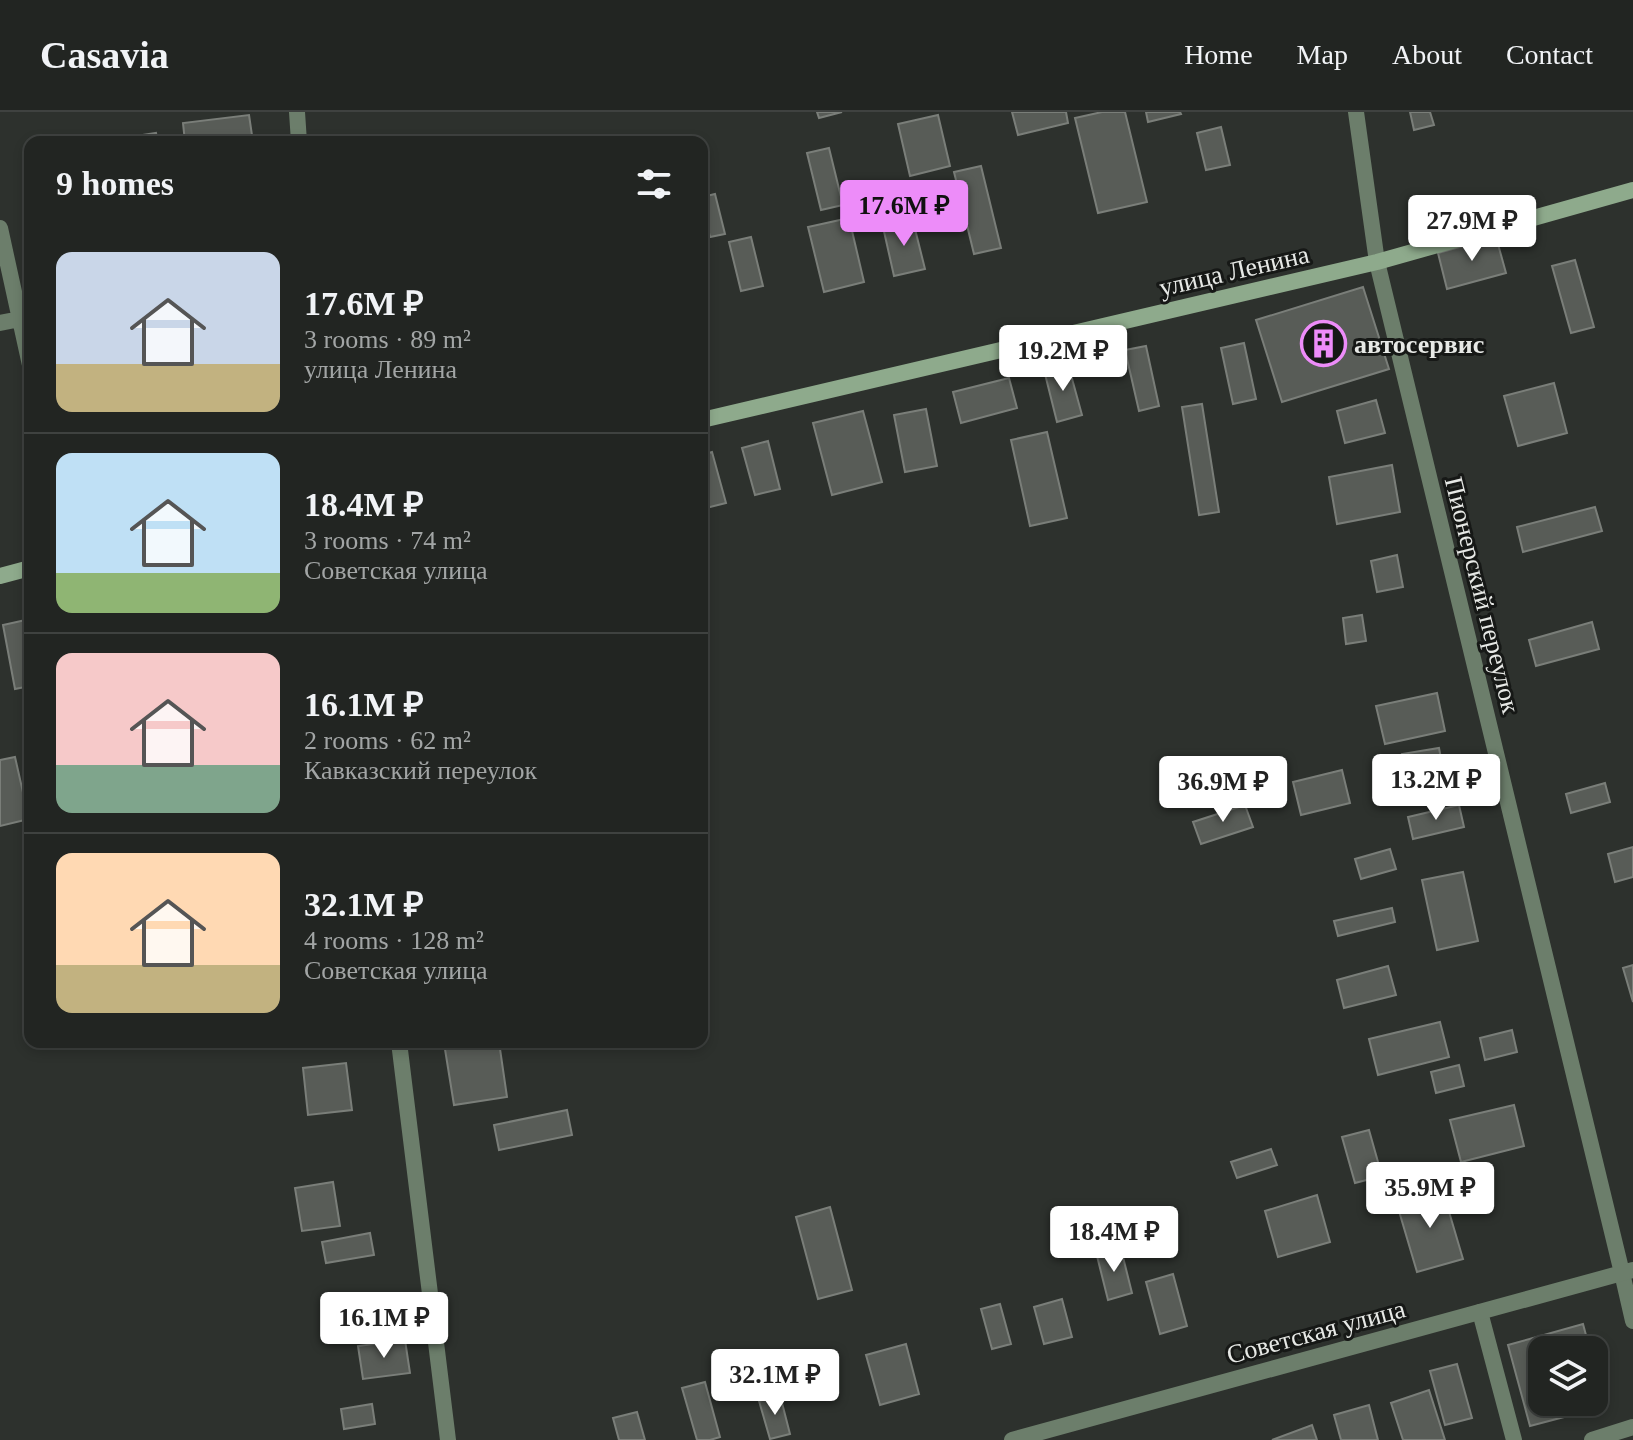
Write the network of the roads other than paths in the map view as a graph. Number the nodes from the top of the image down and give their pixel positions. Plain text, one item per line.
1 (297, 112) edge
2 (1356, 112) edge
3 (299, 136) edge
4 (1633, 190) edge
5 (0, 228) edge
6 (1377, 262) junction
7 (20, 319) junction
8 (0, 323) edge
9 (24, 337) edge
10 (708, 419) edge
11 (24, 570) edge
12 (0, 576) edge
13 (400, 1048) edge
14 (1628, 1272) edge
15 (1480, 1312) junction
16 (1633, 1321) edge
17 (1633, 1427) edge
18 (448, 1440) edge
19 (1012, 1440) edge
20 (1514, 1440) edge
21 (1592, 1440) edge

1 - 3 street
2 - 6 street, Пионерский переулок
4 - 6 street, улица Ленина
5 - 7 street
6 - 10 street, улица Ленина
6 - 14 street, Пионерский переулок
7 - 8 street
7 - 9 street
11 - 12 street
13 - 18 street
14 - 15 street, Советская улица
14 - 16 street, Пионерский переулок
15 - 19 street, Советская улица
15 - 20 street
17 - 21 street

